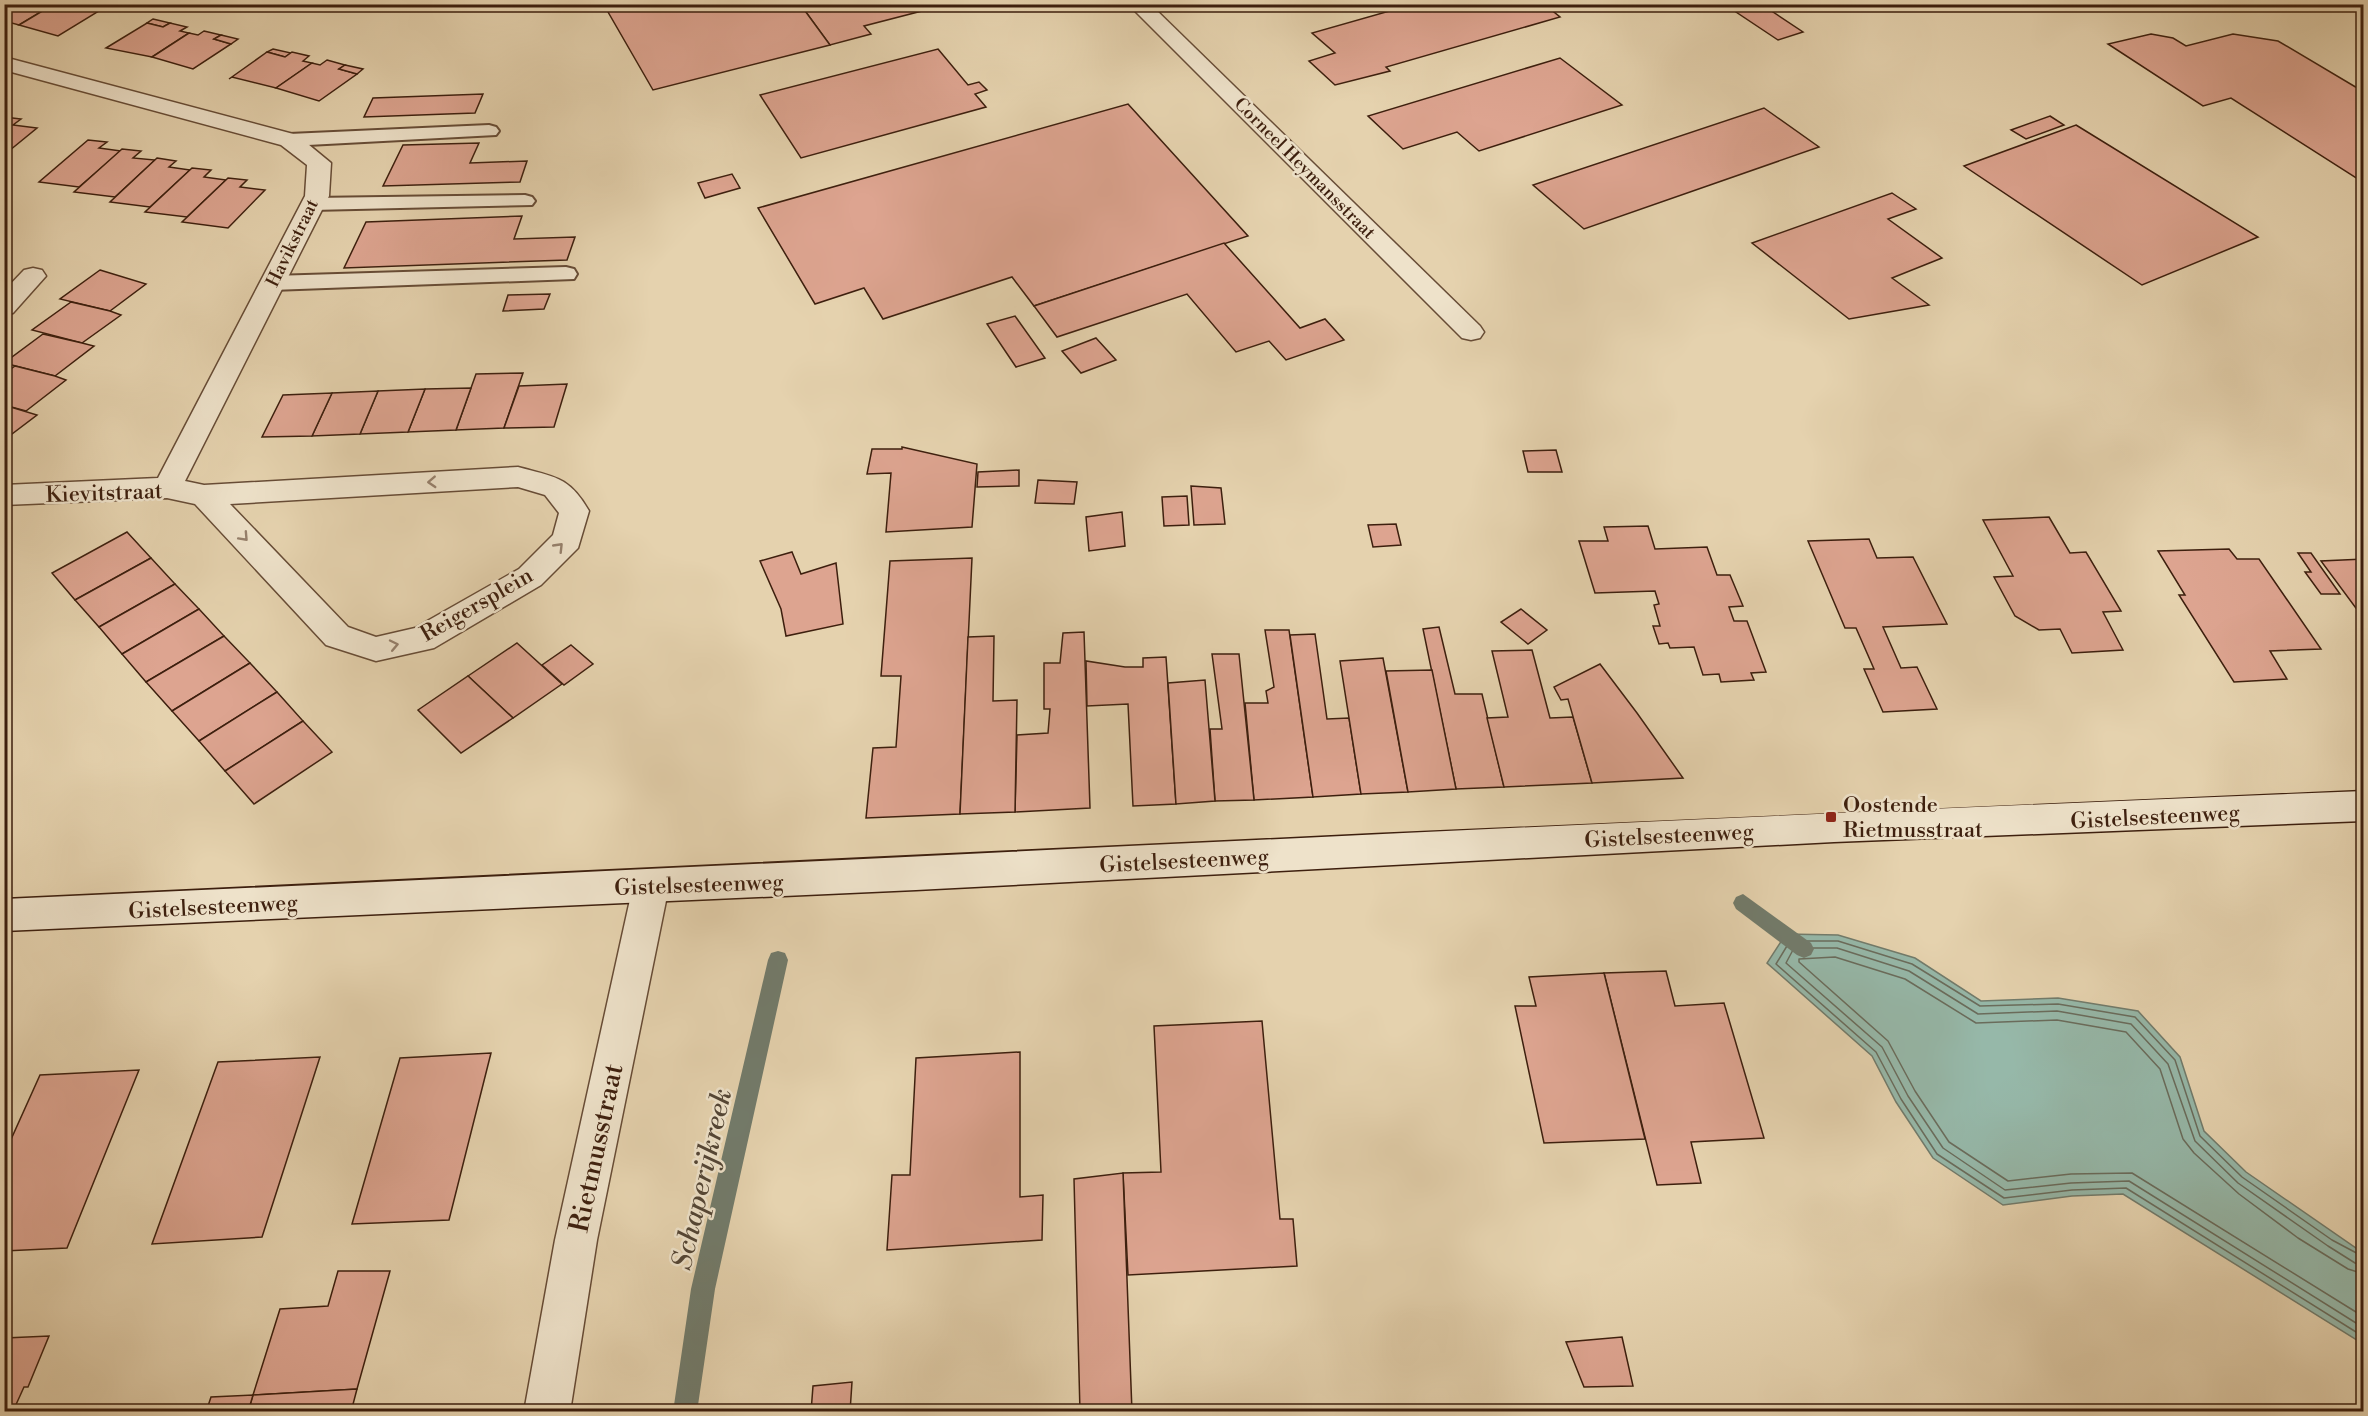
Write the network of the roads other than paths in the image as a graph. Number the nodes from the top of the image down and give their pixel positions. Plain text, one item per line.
1 (1138, 4) edge
2 (4, 63) edge
3 (489, 131) dead end
4 (289, 140) junction
5 (525, 201) dead end
6 (312, 204) junction
7 (566, 274) dead end
8 (33, 276) dead end
9 (272, 283) junction
10 (4, 307) edge
11 (1472, 332) dead end
12 (167, 488) junction
13 (4, 495) edge
14 (204, 495) junction
15 (2364, 806) edge
16 (651, 886) junction
17 (4, 915) edge
18 (547, 1412) edge

1 - 11 street, Corneel Heymansstraat
2 - 4 street, Havikstraat
3 - 4 lane
4 - 6 street, Havikstraat
5 - 6 lane
6 - 9 street, Havikstraat
7 - 9 lane
8 - 10 street
9 - 12 street, Havikstraat
12 - 13 street, Kievitstraat
12 - 14 street, Kievitstraat
14 -> 14 street, Reigersplein
15 - 16 street, Gistelsesteenweg
16 - 17 street, Gistelsesteenweg
16 - 18 street, Rietmusstraat

